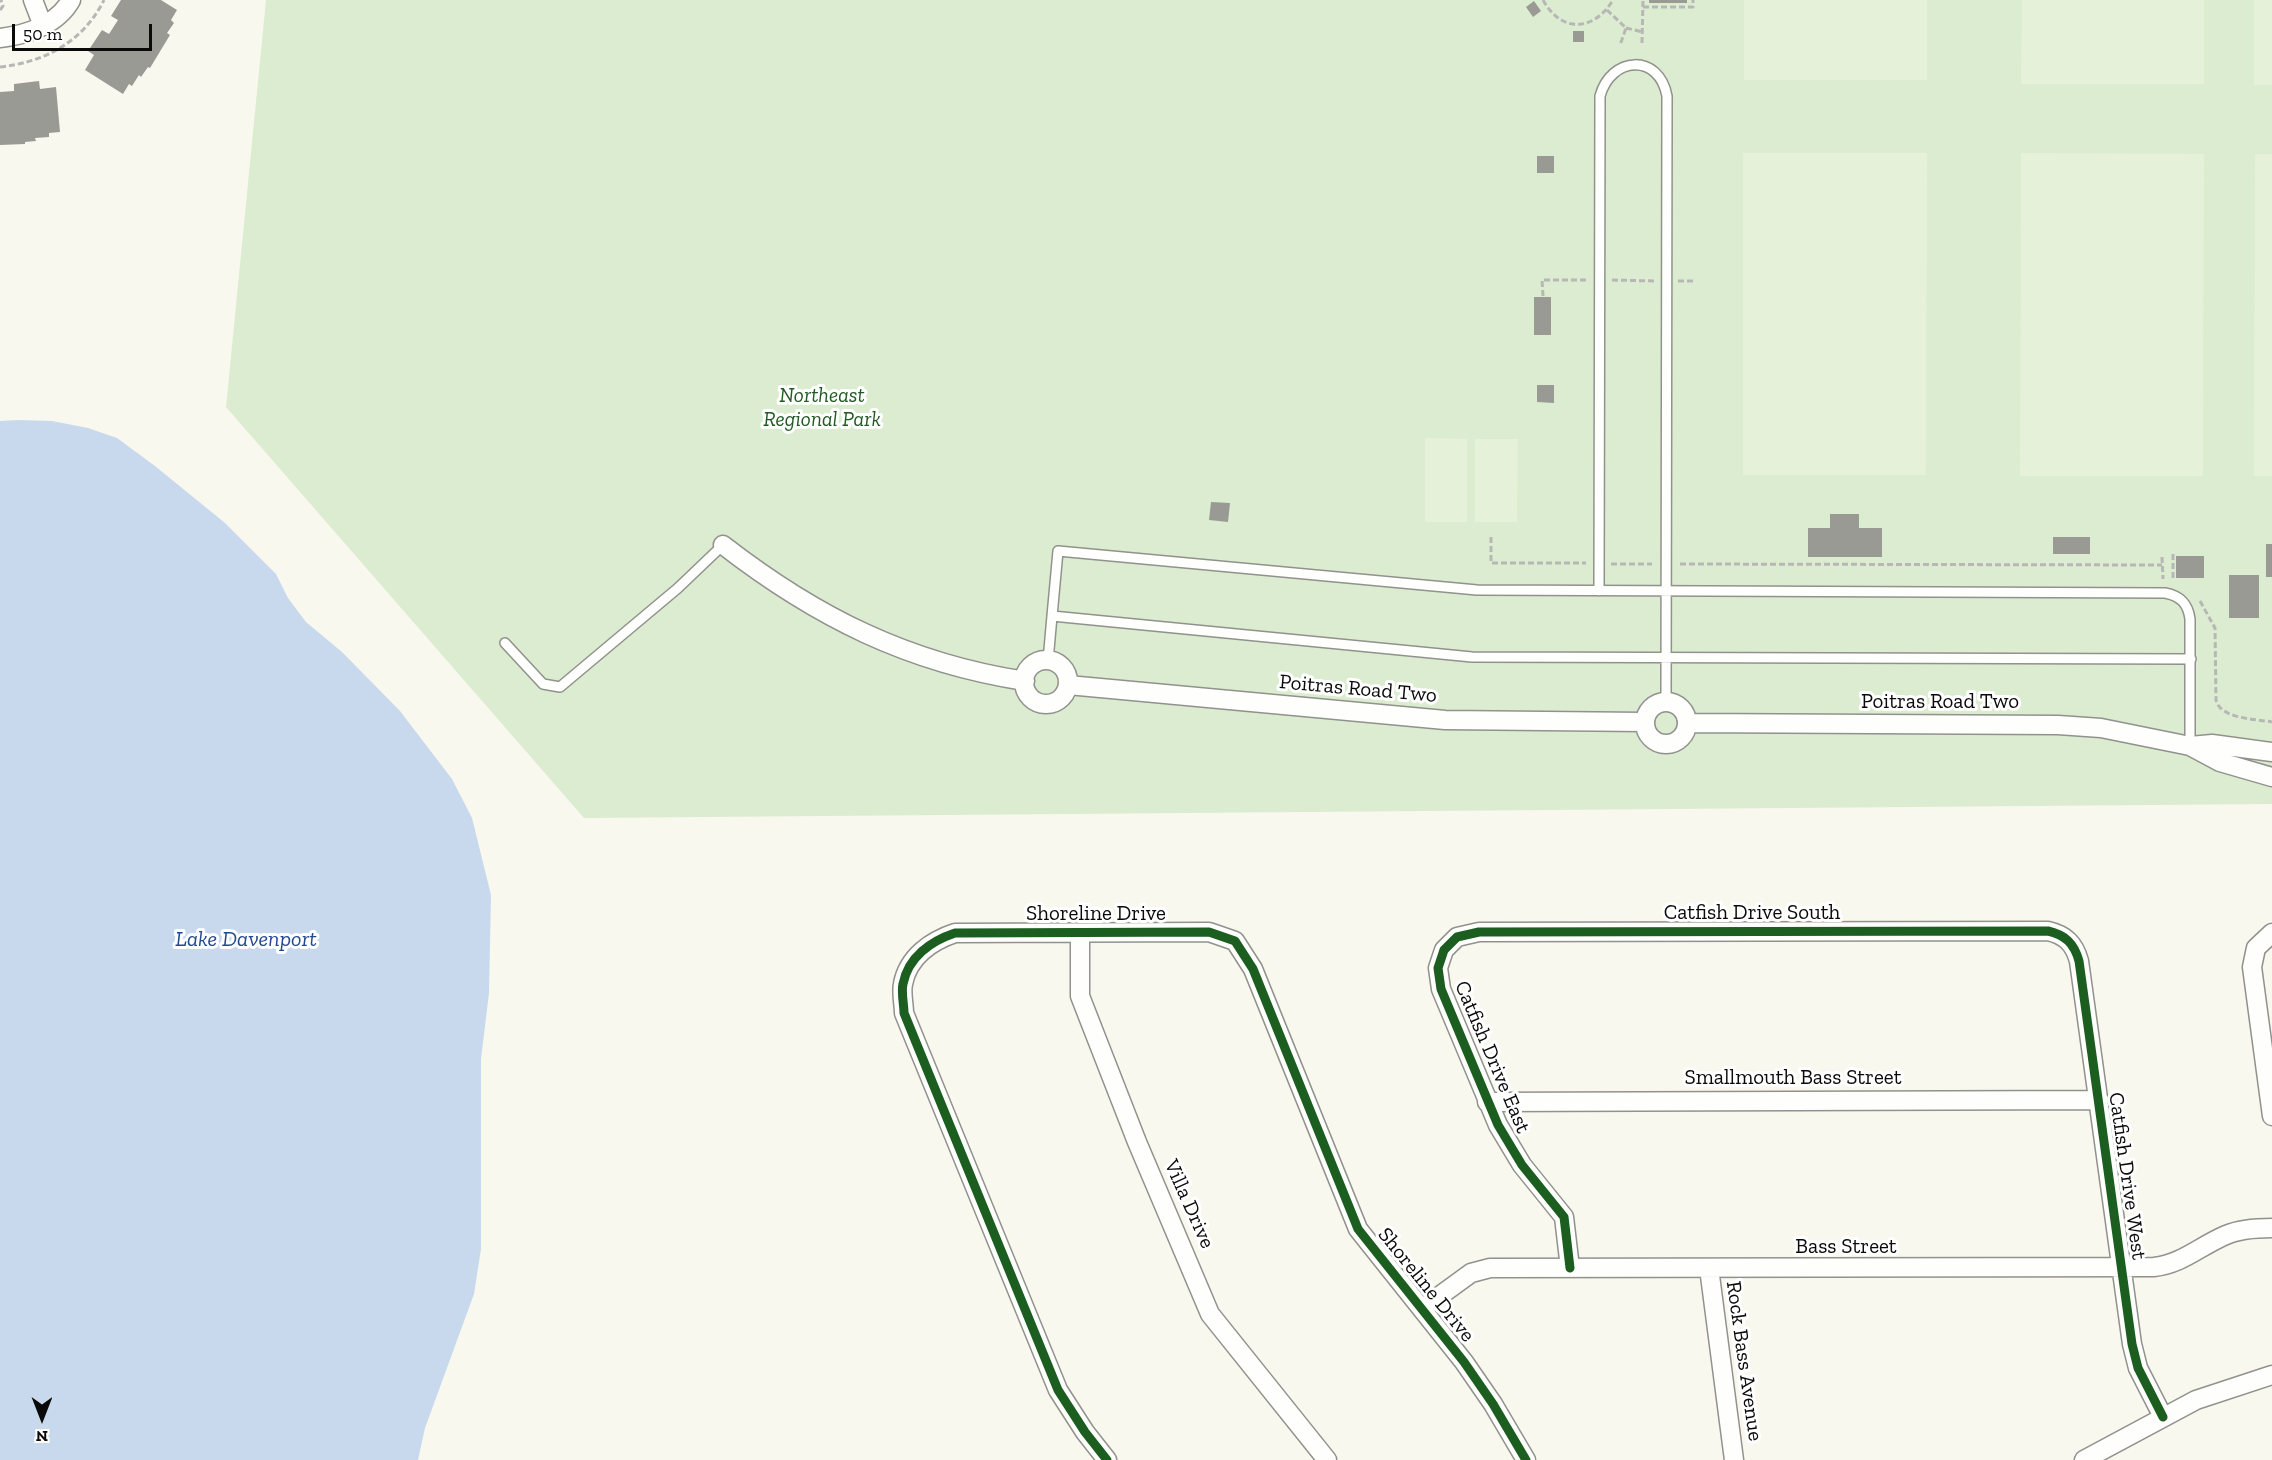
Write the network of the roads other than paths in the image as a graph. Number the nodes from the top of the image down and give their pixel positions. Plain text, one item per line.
1 (33, 0) edge
2 (71, 0) edge
3 (43, 26) junction
4 (0, 38) edge
5 (723, 545) joint
6 (1599, 591) junction
7 (1666, 591) junction
8 (1052, 616) junction
9 (504, 643) dead end
10 (1666, 658) junction
11 (2191, 659) junction
12 (1048, 661) junction
13 (1025, 681) junction
14 (1068, 685) junction
15 (1666, 701) junction
16 (1644, 722) junction
17 (1688, 723) junction
18 (2190, 746) junction
19 (2272, 752) edge
20 (2272, 777) edge
21 (1080, 933) junction
22 (2272, 933) edge
23 (2066, 938) joint
24 (1444, 950) joint
25 (2099, 1100) junction
26 (1487, 1102) junction
27 (2272, 1116) edge
28 (2272, 1228) edge
29 (1570, 1268) junction
30 (1709, 1268) junction
31 (2122, 1268) junction
32 (1423, 1308) junction
33 (2267, 1380) edge
34 (2163, 1417) junction
35 (1107, 1460) edge
36 (1327, 1460) edge
37 (1526, 1460) edge
38 (1734, 1460) edge
39 (2084, 1460) edge

1 - 3 street
2 - 3 street
3 - 4 street
5 - 9 lane
5 - 13 street
6 - 7 lane
6 - 7 lane
6 - 8 lane
7 - 10 lane
7 - 11 lane
8 - 10 lane
8 - 12 lane
10 - 11 lane
10 - 15 lane
11 - 18 lane
12 - 13 street
12 - 14 street
13 - 14 street
14 - 16 street, Poitras Road Two
15 - 16 street
15 - 17 street
16 - 17 street
17 - 18 street, Poitras Road Two
18 - 19 street, Poitras Road Two
18 - 20 street, Poitras Road Two
21 - 32 street, Shoreline Drive
21 - 35 street, Shoreline Drive
21 - 36 street, Villa Drive
22 - 27 street
23 - 24 street, Catfish Drive South
23 - 25 street, Catfish Drive West
24 - 26 street, Catfish Drive East
25 - 26 street, Smallmouth Bass Street
25 - 31 street, Catfish Drive West
26 - 29 street, Catfish Drive East
28 - 31 street, Bass Street
29 - 30 street, Bass Street
29 - 32 street, Bass Street
30 - 31 street, Bass Street
30 - 38 street, Rock Bass Avenue
31 - 34 street, Catfish Drive West
32 - 37 street, Shoreline Drive
33 - 34 street
34 - 39 street

